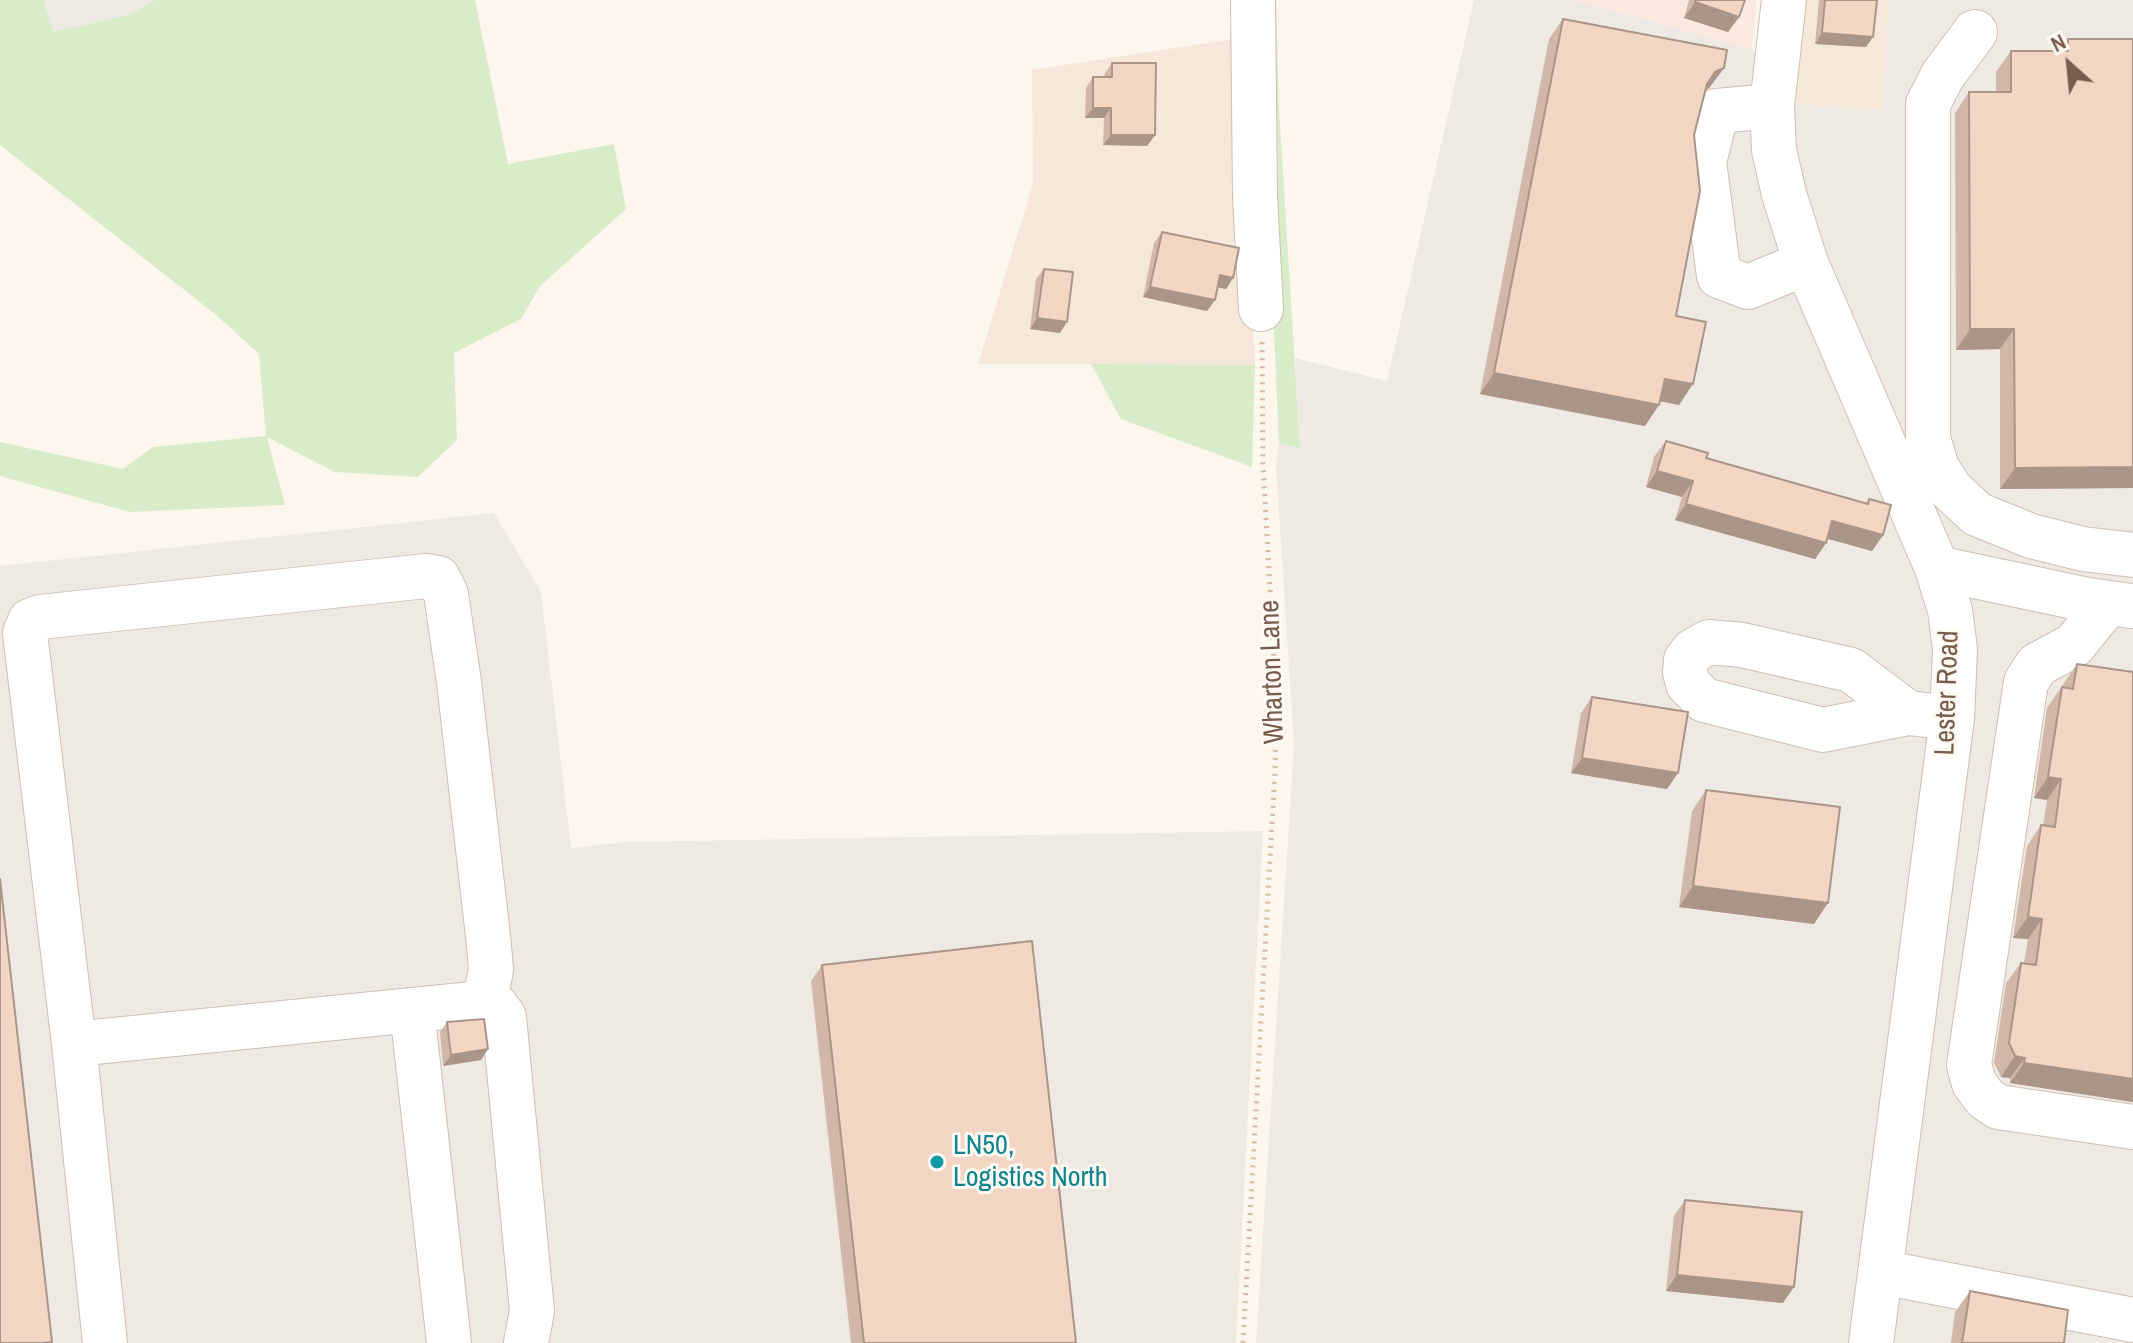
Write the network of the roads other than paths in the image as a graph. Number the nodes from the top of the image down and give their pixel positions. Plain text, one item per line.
1 (1253, 0) edge
2 (1784, 0) edge
3 (1975, 32) dead end
4 (1772, 106) junction
5 (1806, 263) junction
6 (1261, 309) road end
7 (2133, 555) edge
8 (1937, 568) junction
9 (2120, 604) edge
10 (15, 612) edge
11 (1908, 713) dead end
12 (1952, 718) junction
13 (484, 1004) junction
14 (412, 1010) junction
15 (74, 1044) junction
16 (2133, 1127) edge
17 (1880, 1272) junction
18 (2122, 1318) edge
19 (529, 1327) edge
20 (105, 1343) edge
21 (449, 1343) edge
22 (1871, 1343) edge

1 - 6 street
2 - 4 street, Lester Road
3 - 7 street
4 - 5 street, Lester Road
4 - 5 street
5 - 8 street, Lester Road
8 - 9 street
8 - 12 street, Lester Road
9 - 16 street
10 - 13 street
10 - 15 street
11 - 12 street
12 - 17 street, Lester Road
13 - 14 street
13 - 19 street
14 - 15 street
14 - 21 street
15 - 20 street
17 - 18 street
17 - 22 street, Lester Road

